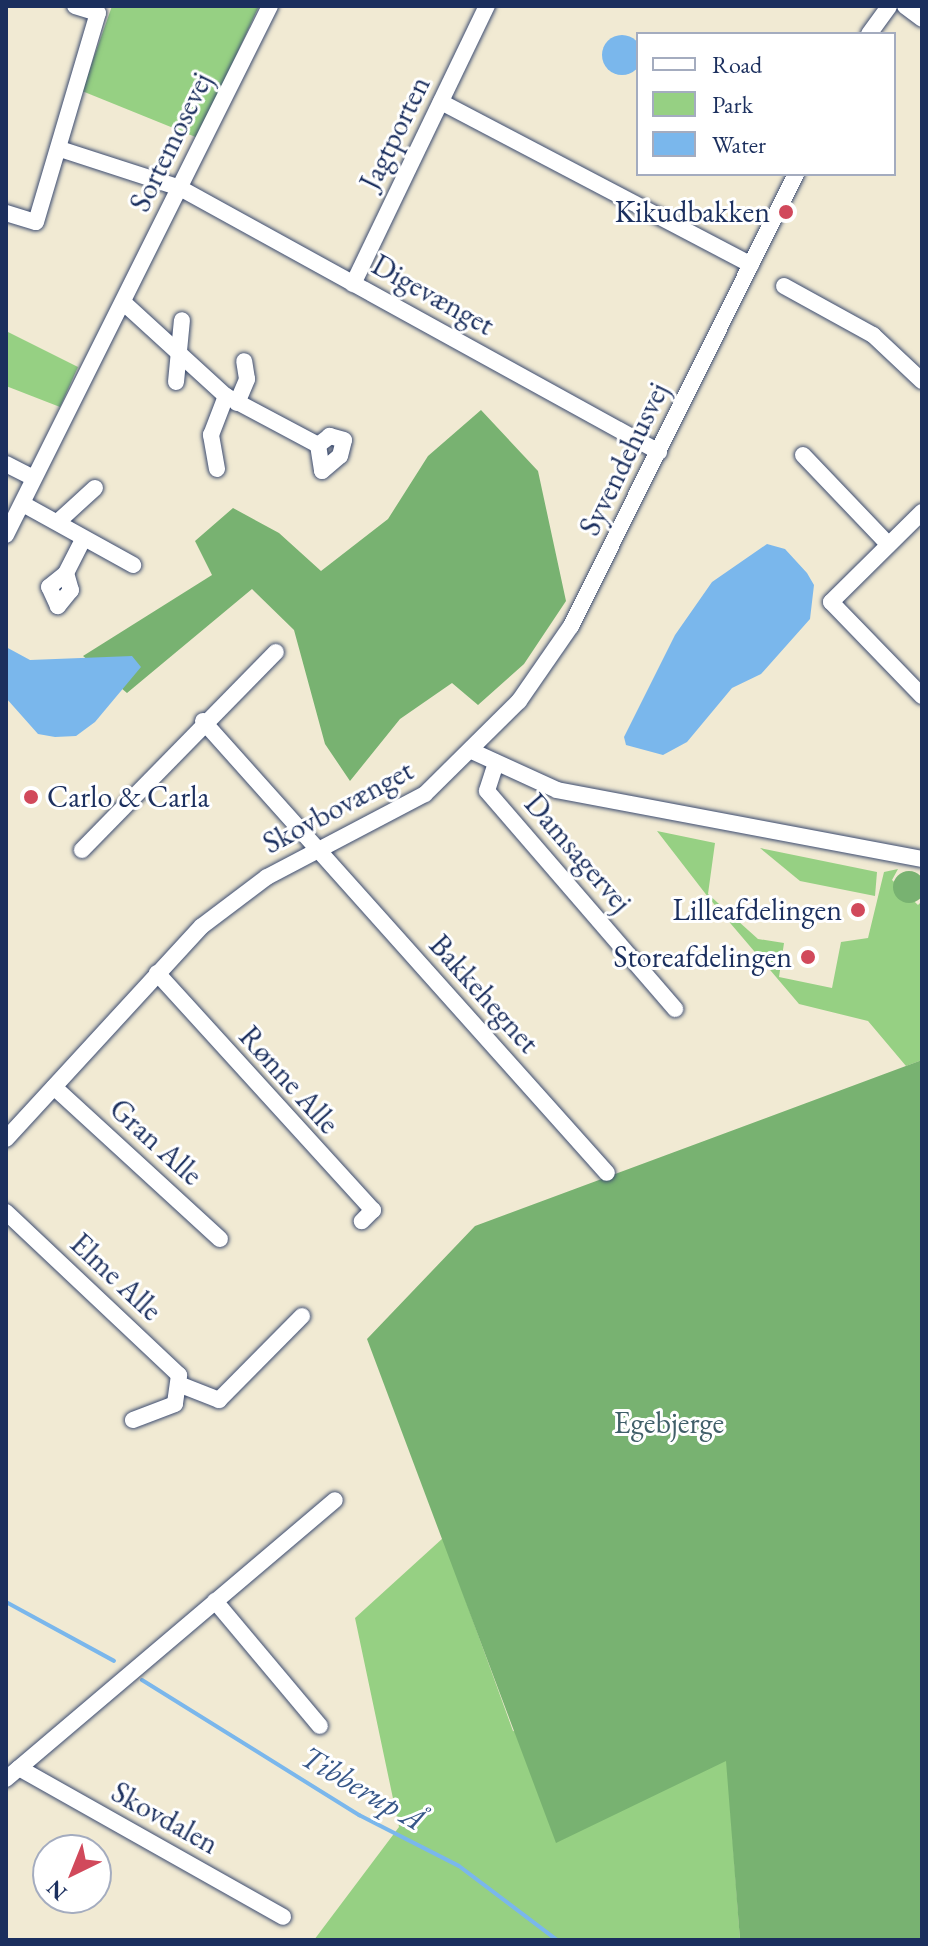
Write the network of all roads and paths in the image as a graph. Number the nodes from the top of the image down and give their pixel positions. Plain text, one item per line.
1 (75, 6) edge
2 (270, 6) edge
3 (487, 6) edge
4 (889, 6) edge
5 (905, 6) edge
6 (922, 19) edge
7 (870, 32) edge
8 (441, 102) junction
9 (60, 149) junction
10 (795, 176) edge
11 (180, 188) junction
12 (6, 213) edge
13 (751, 265) junction
14 (353, 284) junction
15 (784, 286) dead end
16 (124, 303) junction
17 (182, 320) dead end
18 (178, 350) junction
19 (244, 361) dead end
20 (922, 381) edge
21 (176, 382) dead end
22 (232, 399) junction
23 (318, 445) dead end
24 (659, 452) junction
25 (803, 455) dead end
26 (6, 464) edge
27 (217, 469) dead end
28 (32, 477) junction
29 (95, 488) dead end
30 (23, 504) junction
31 (922, 512) edge
32 (61, 519) junction
33 (6, 535) edge
34 (82, 541) junction
35 (888, 544) junction
36 (133, 565) dead end
37 (66, 573) dead end
38 (276, 652) dead end
39 (922, 696) edge
40 (203, 721) junction
41 (474, 752) junction
42 (495, 766) junction
43 (82, 850) dead end
44 (319, 852) junction
45 (922, 859) edge
46 (157, 973) junction
47 (675, 1009) dead end
48 (54, 1087) junction
49 (6, 1139) edge
50 (607, 1173) dead end
51 (6, 1212) edge
52 (362, 1221) dead end
53 (220, 1239) dead end
54 (302, 1316) dead end
55 (181, 1385) junction
56 (133, 1420) dead end
57 (335, 1500) dead end
58 (215, 1601) junction
59 (320, 1726) dead end
60 (12, 1774) edge
61 (283, 1917) dead end

1 - 9 street
2 - 11 street, Sortemosevej
3 - 8 street, Jagtporten
4 - 7 street
5 - 6 street
8 - 13 street
8 - 14 street, Jagtporten
9 - 11 street, Digevænget
9 - 12 street
10 - 13 street, Syvendehusvej
11 - 14 street, Digevænget
11 - 16 street, Sortemosevej
13 - 24 street, Syvendehusvej
14 - 24 street, Digevænget
15 - 20 street
16 - 18 street
16 - 28 street, Sortemosevej
17 - 18 street
18 - 21 street
18 - 22 street
19 - 22 street
22 - 23 street
22 - 27 street
24 - 41 street, Syvendehusvej
25 - 35 street
26 - 28 street
28 - 30 street, Sortemosevej
29 - 32 street
30 - 32 street
30 - 33 street, Sortemosevej
31 - 35 street
32 - 34 street
34 - 36 street
34 - 37 street
35 - 39 street
38 - 40 street
40 - 43 street
40 - 44 street, Bakkehegnet
41 - 42 street
41 - 44 street, Skovbovænget
42 - 45 street
42 - 47 street, Damsagervej
44 - 46 street, Skovbovænget
44 - 50 street, Bakkehegnet
46 - 48 street, Skovbovænget
46 - 52 street, Rønne Alle
48 - 49 street, Skovbovænget
48 - 53 street, Gran Alle
51 - 55 street, Elme Alle
54 - 55 street
55 - 56 street
57 - 58 street
58 - 59 street
58 - 60 street
60 - 61 street, Skovdalen

